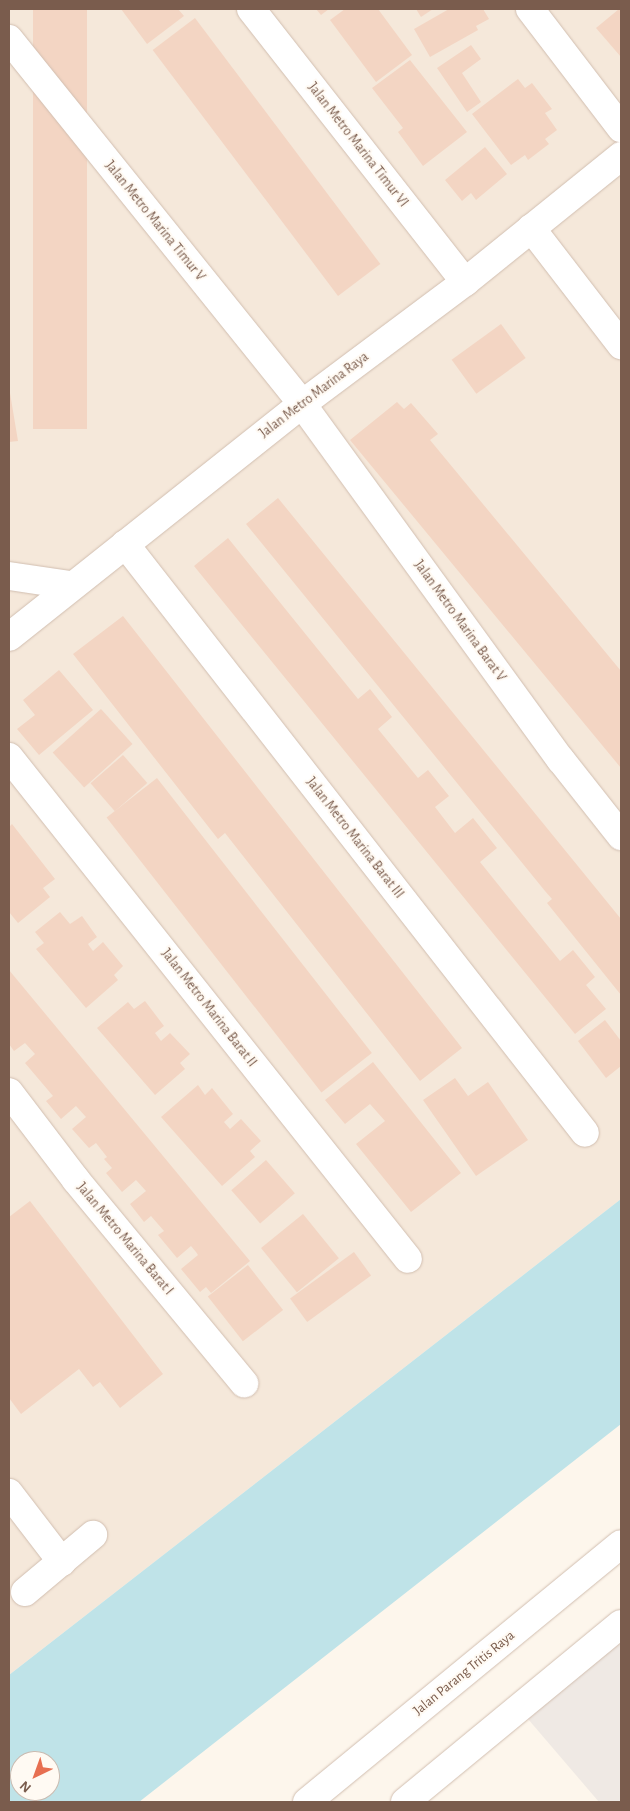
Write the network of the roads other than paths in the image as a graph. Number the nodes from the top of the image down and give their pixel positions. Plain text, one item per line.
1 (250, 9) edge
2 (530, 9) edge
3 (9, 39) edge
4 (621, 128) edge
5 (621, 156) edge
6 (531, 228) junction
7 (464, 282) junction
8 (621, 345) edge
9 (302, 404) junction
10 (125, 544) junction
11 (9, 576) edge
12 (70, 586) junction
13 (9, 637) edge
14 (9, 757) edge
15 (621, 836) edge
16 (9, 1092) edge
17 (585, 1134) dead end
18 (408, 1259) dead end
19 (244, 1383) dead end
20 (9, 1493) edge
21 (93, 1536) dead end
22 (621, 1544) edge
23 (62, 1562) junction
24 (24, 1592) dead end
25 (621, 1624) edge
26 (307, 1802) edge
27 (405, 1802) edge

1 - 7 street, Jalan Metro Marina Timur VI
2 - 4 street
3 - 9 street, Jalan Metro Marina Timur V
5 - 6 street, Jalan Metro Marina Raya
6 - 7 street, Jalan Metro Marina Raya
6 - 8 street
7 - 9 street, Jalan Metro Marina Raya
9 - 10 street, Jalan Metro Marina Raya
9 - 15 street, Jalan Metro Marina Barat V
10 - 12 street, Jalan Metro Marina Raya
10 - 17 street, Jalan Metro Marina Barat III
11 - 12 street
12 - 13 street, Jalan Metro Marina Raya
14 - 18 street, Jalan Metro Marina Barat II
16 - 19 street, Jalan Metro Marina Barat I
20 - 23 street
21 - 23 street
22 - 26 street, Jalan Parang Tritis Raya
23 - 24 street
25 - 27 street

